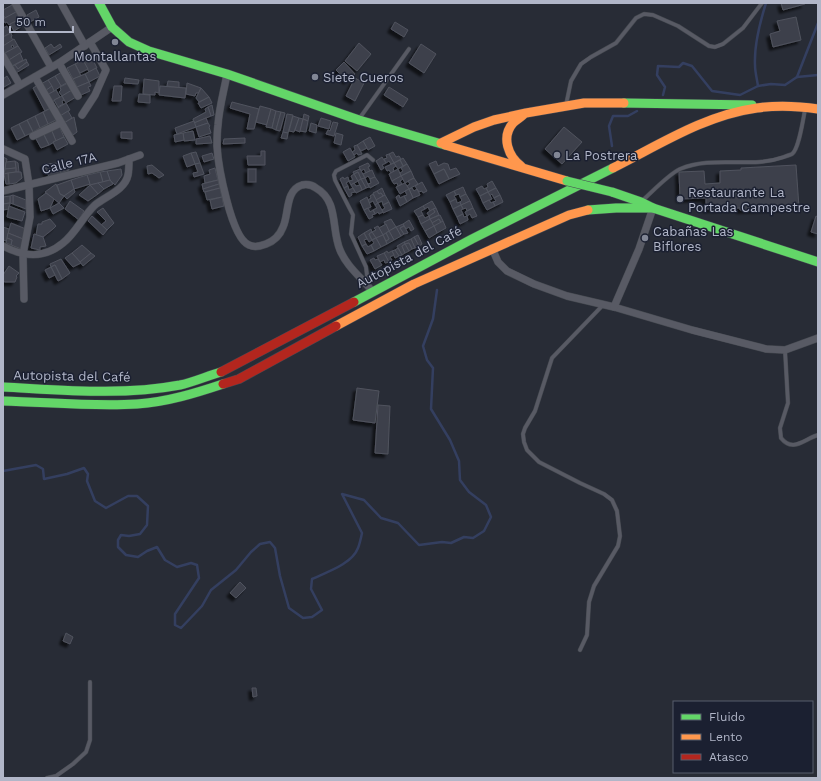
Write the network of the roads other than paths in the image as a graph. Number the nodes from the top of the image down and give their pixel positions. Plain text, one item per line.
1 (15, 3) edge
2 (61, 3) edge
3 (99, 3) edge
4 (762, 3) edge
5 (112, 27) junction
6 (87, 44) junction
7 (409, 49) dead end
8 (3, 56) edge
9 (59, 63) junction
10 (52, 68) junction
11 (227, 74) junction
12 (35, 77) junction
13 (20, 85) junction
14 (3, 95) edge
15 (78, 96) dead end
16 (770, 105) junction
17 (566, 106) junction
18 (805, 107) junction
19 (818, 109) edge
20 (526, 113) junction
21 (82, 115) dead end
22 (359, 120) junction
23 (62, 123) junction
24 (33, 136) dead end
25 (72, 141) dead end
26 (441, 143) junction
27 (3, 149) edge
28 (140, 155) dead end
29 (129, 159) junction
30 (373, 160) dead end
31 (523, 167) junction
32 (30, 185) junction
33 (3, 191) edge
34 (641, 202) junction
35 (653, 208) junction
36 (492, 248) junction
37 (5, 250) edge
38 (23, 254) junction
39 (818, 262) edge
40 (370, 288) junction
41 (24, 299) dead end
42 (603, 305) junction
43 (614, 307) junction
44 (818, 338) edge
45 (785, 350) junction
46 (3, 387) edge
47 (3, 401) edge
48 (818, 435) edge
49 (580, 650) dead end
50 (90, 682) dead end
51 (47, 778) edge

1 - 10 street
2 - 6 street
3 - 5 main road
4 - 17 lane
5 - 6 street
5 - 11 main road
6 - 9 street
6 - 21 street
7 - 22 lane
8 - 13 street
9 - 10 street
9 - 15 street
10 - 12 street
11 - 22 main road
11 - 40 street
12 - 13 street
12 - 23 street
13 - 14 street
16 - 17 main road
16 - 18 main road, Autopista del Café
16 - 40 main road, Autopista del Café
17 - 20 main road
18 - 19 main road, Autopista del Café
18 - 34 lane
20 - 26 main road
20 - 31 main road
22 - 26 main road
23 - 24 street
23 - 25 street
26 - 31 main road
27 - 32 street
28 - 29 street, Calle 17A
29 - 32 street, Calle 17A
29 - 38 street
30 - 40 lane
31 - 34 main road, bridge
32 - 33 street, Calle 17A
32 - 38 street
34 - 35 main road
35 - 36 main road, Autopista del Café
35 - 39 main road, Autopista del Café
35 - 43 street
36 - 42 street
36 - 47 main road, Autopista del Café
37 - 38 street
38 - 41 street
40 - 46 main road, Autopista del Café
42 - 43 street
42 - 49 lane
43 - 45 street
44 - 45 street
45 - 48 lane
50 - 51 lane

